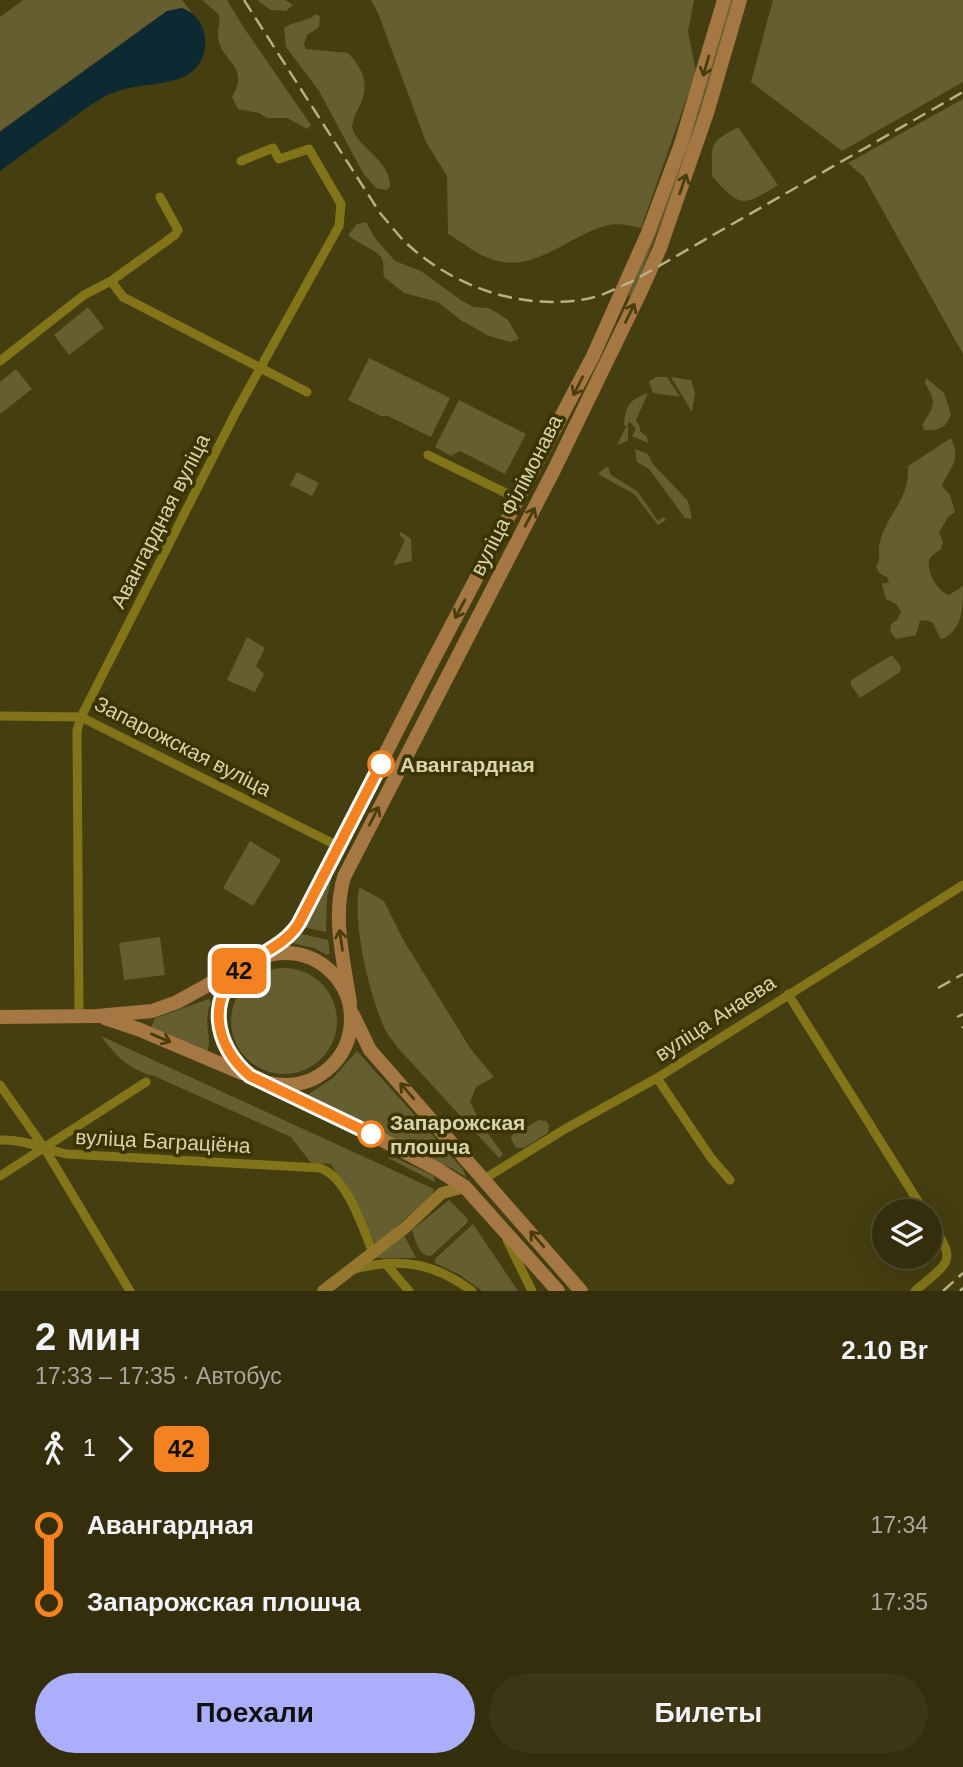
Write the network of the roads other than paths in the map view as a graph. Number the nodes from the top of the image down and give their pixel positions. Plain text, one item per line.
1 (724, 0) edge
2 (740, 0) edge
3 (241, 161) dead end
4 (160, 197) dead end
5 (111, 281) junction
6 (0, 362) edge
7 (259, 368) junction
8 (307, 392) dead end
9 (428, 455) dead end
10 (538, 463) junction
11 (554, 470) junction
12 (518, 499) junction
13 (0, 716) edge
14 (81, 717) junction
15 (340, 847) junction
16 (963, 885) edge
17 (253, 961) junction
18 (788, 994) junction
19 (350, 1006) junction
20 (79, 1016) junction
21 (97, 1016) junction
22 (0, 1017) edge
23 (657, 1078) junction
24 (256, 1080) junction
25 (146, 1082) dead end
26 (1, 1088) edge
27 (0, 1140) edge
28 (45, 1149) junction
29 (437, 1169) junction
30 (0, 1176) edge
31 (484, 1180) junction
32 (730, 1180) dead end
33 (465, 1187) junction
34 (442, 1193) junction
35 (916, 1199) edge
36 (498, 1223) junction
37 (942, 1242) edge
38 (373, 1253) junction
39 (385, 1263) junction
40 (942, 1268) edge
41 (940, 1269) edge
42 (353, 1270) junction
43 (130, 1291) edge
44 (323, 1291) edge
45 (409, 1291) edge
46 (472, 1291) edge
47 (532, 1291) edge
48 (558, 1291) edge
49 (581, 1291) edge
50 (915, 1291) edge

1 -> 10 main road, вуліца Філімонава
11 -> 2 main road, вуліца Філімонава
3 - 7 street, Авангардная вуліца
4 - 5 street
5 - 6 street
5 - 7 street
7 - 8 street
7 - 14 street, Авангардная вуліца
9 - 12 street
10 - 11 main road
10 - 12 main road, вуліца Філімонава
19 -> 11 main road, вуліца Філімонава
12 -> 15 main road, вуліца Філімонава
13 - 14 street, Запарожская вуліца
14 - 15 street, Запарожская вуліца
14 - 20 street, Авангардная вуліца
15 - 17 main road, вуліца Філімонава
16 - 18 street, вуліца Анаева
17 - 19 main road
17 - 21 main road
17 - 24 main road
18 - 23 street, вуліца Анаева
18 - 35 street
19 - 24 main road
31 -> 19 main road
20 - 21 main road
20 - 22 main road
21 -> 24 main road
23 - 31 street, вуліца Анаева
23 - 32 street
24 - 29 main road
25 - 28 street
26 - 28 street
27 - 28 street, вуліца Баграціёна
28 - 30 street
28 - 38 street, вуліца Баграціёна
28 - 43 street
29 - 33 main road
29 - 34 street
49 -> 31 main road
33 - 34 street
33 - 36 main road
34 - 38 street
36 - 47 street
36 - 48 main road
37 - 40 street
38 - 42 street
39 - 42 street
39 - 45 street
39 - 46 street
41 - 50 street
42 - 44 street

